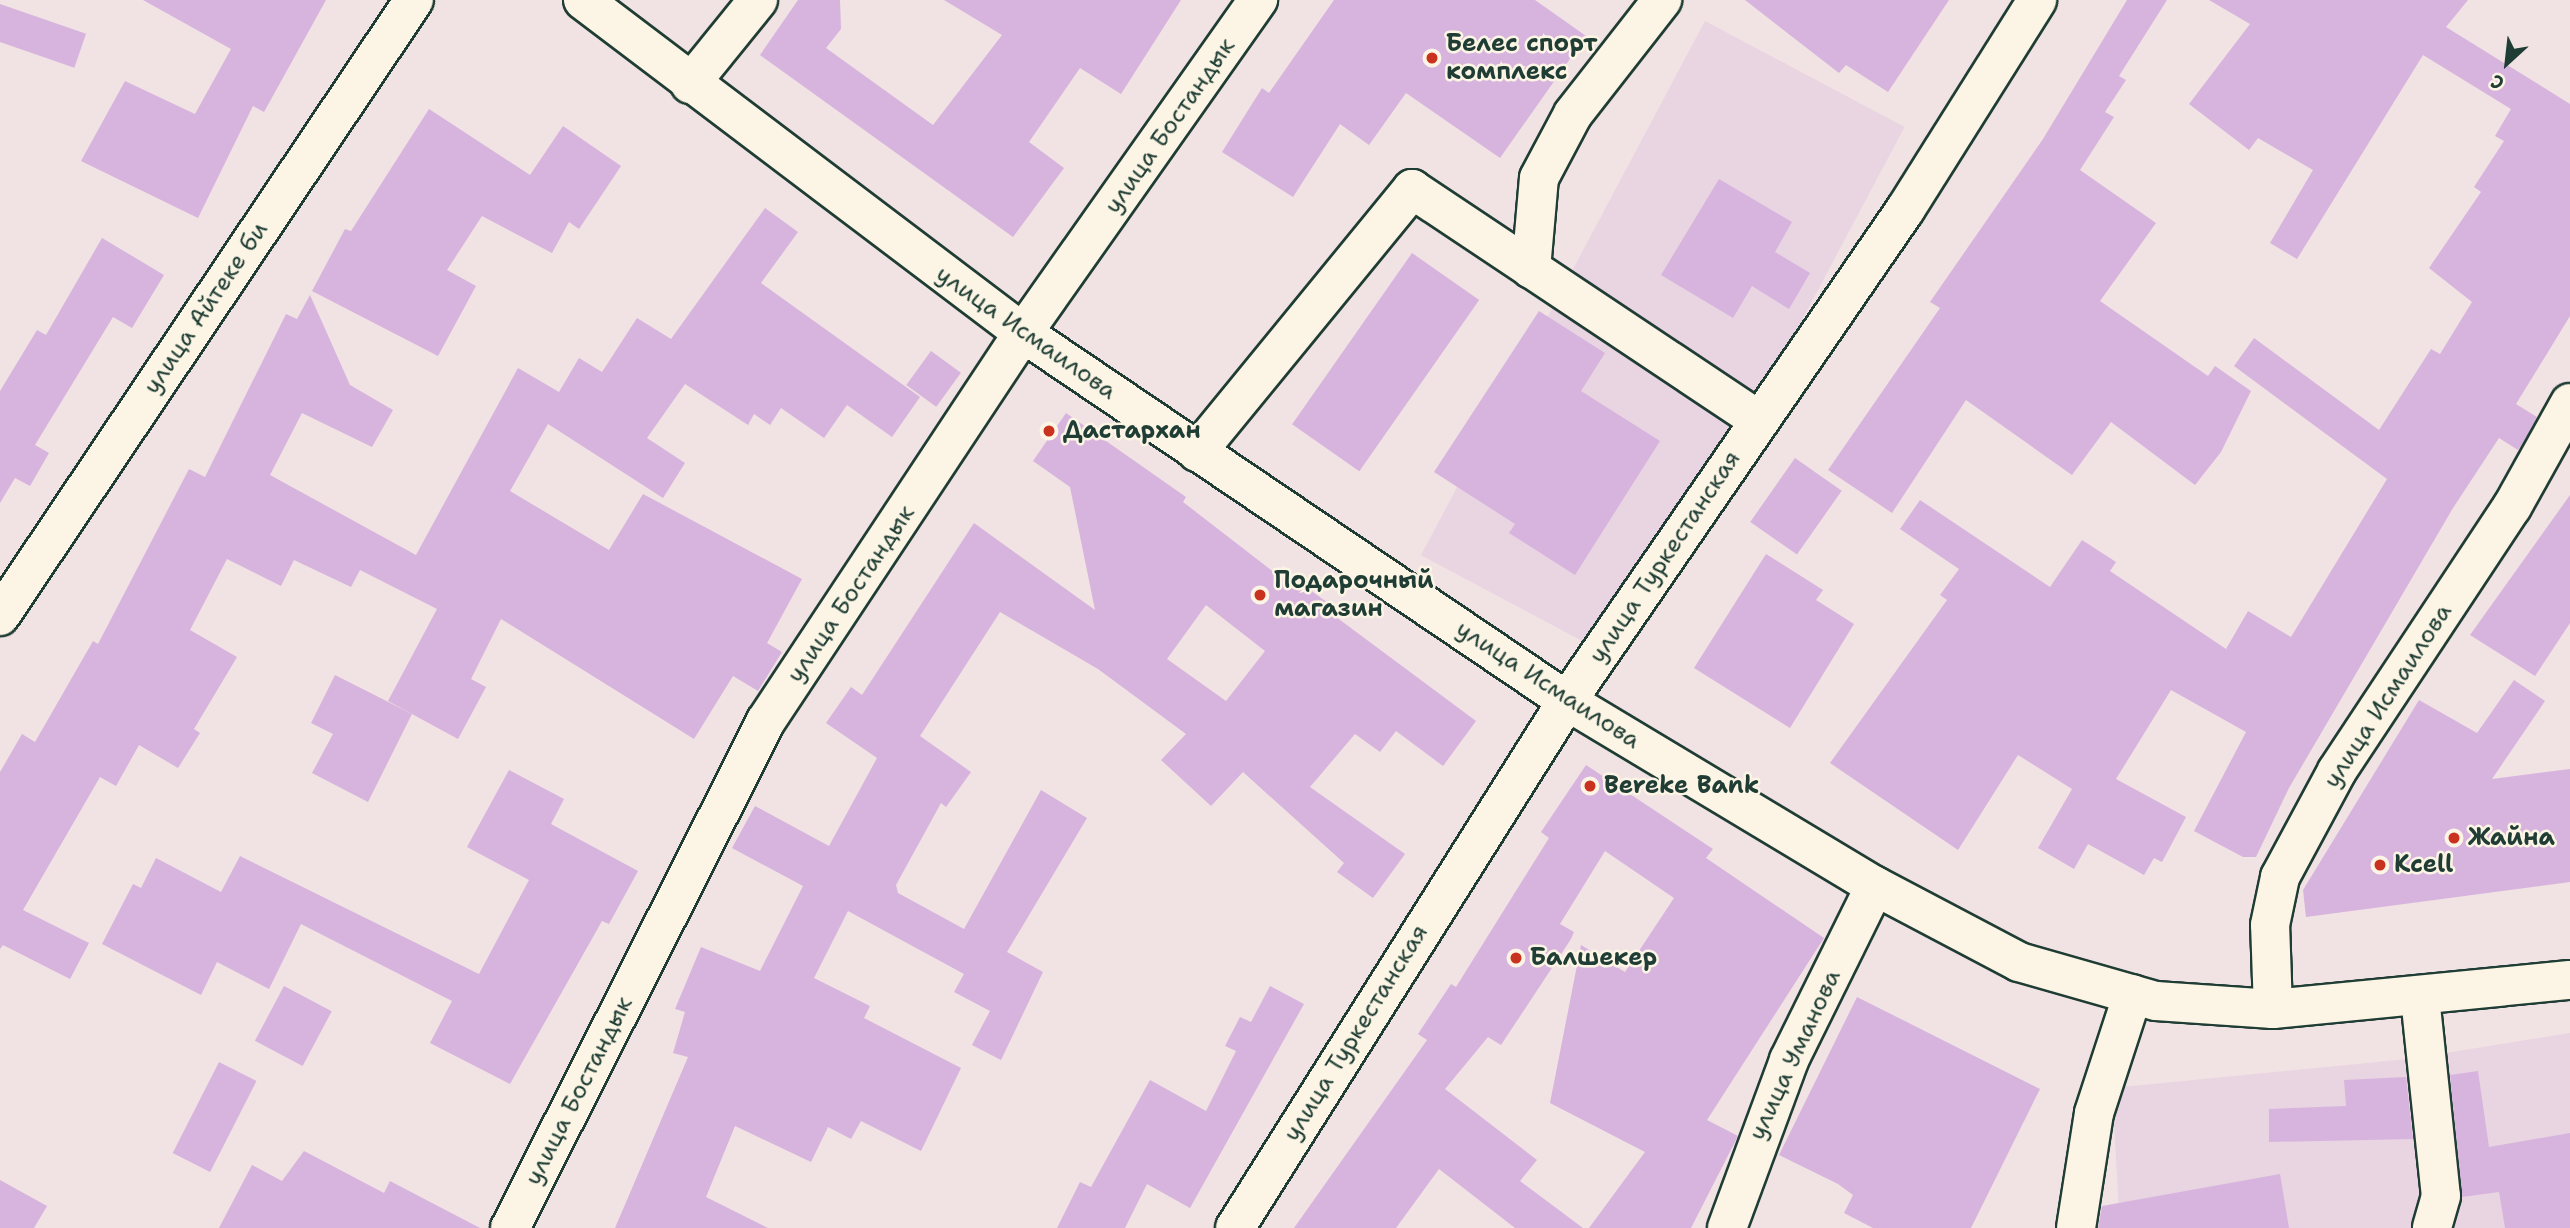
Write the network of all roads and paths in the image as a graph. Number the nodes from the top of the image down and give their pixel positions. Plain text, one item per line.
1 (414, 0) edge
2 (583, 0) edge
3 (758, 0) edge
4 (1258, 0) edge
5 (1662, 0) edge
6 (2036, 0) edge
7 (690, 84) junction
8 (1531, 269) junction
9 (1023, 333) junction
10 (2570, 403) edge
11 (1758, 419) junction
12 (1197, 452) junction
13 (0, 617) edge
14 (1567, 701) junction
15 (1875, 887) junction
16 (2570, 980) edge
17 (2133, 994) junction
18 (2420, 997) junction
19 (2273, 1009) junction
20 (510, 1228) edge
21 (1235, 1228) edge
22 (1727, 1228) edge
23 (2076, 1228) edge
24 (2432, 1228) edge

1 - 13 street, улица Айтеке би
2 - 7 street, улица Исмаилова
3 - 7 street
4 - 9 street, улица Бостандык
5 - 8 street
6 - 11 street, улица Туркестанская
7 - 9 street, улица Исмаилова
8 - 11 street
8 - 12 street
9 - 12 street, улица Исмаилова
9 - 20 street, улица Бостандык
10 - 19 street, улица Исмаилова
11 - 14 street, улица Туркестанская
12 - 14 street, улица Исмаилова
14 - 15 street, улица Исмаилова
14 - 21 street, улица Туркестанская
15 - 17 street, улица Исмаилова
15 - 22 street, улица Уманова
16 - 18 street, улица Исмаилова
17 - 19 street, улица Исмаилова
17 - 23 street
18 - 19 street, улица Исмаилова
18 - 24 street

